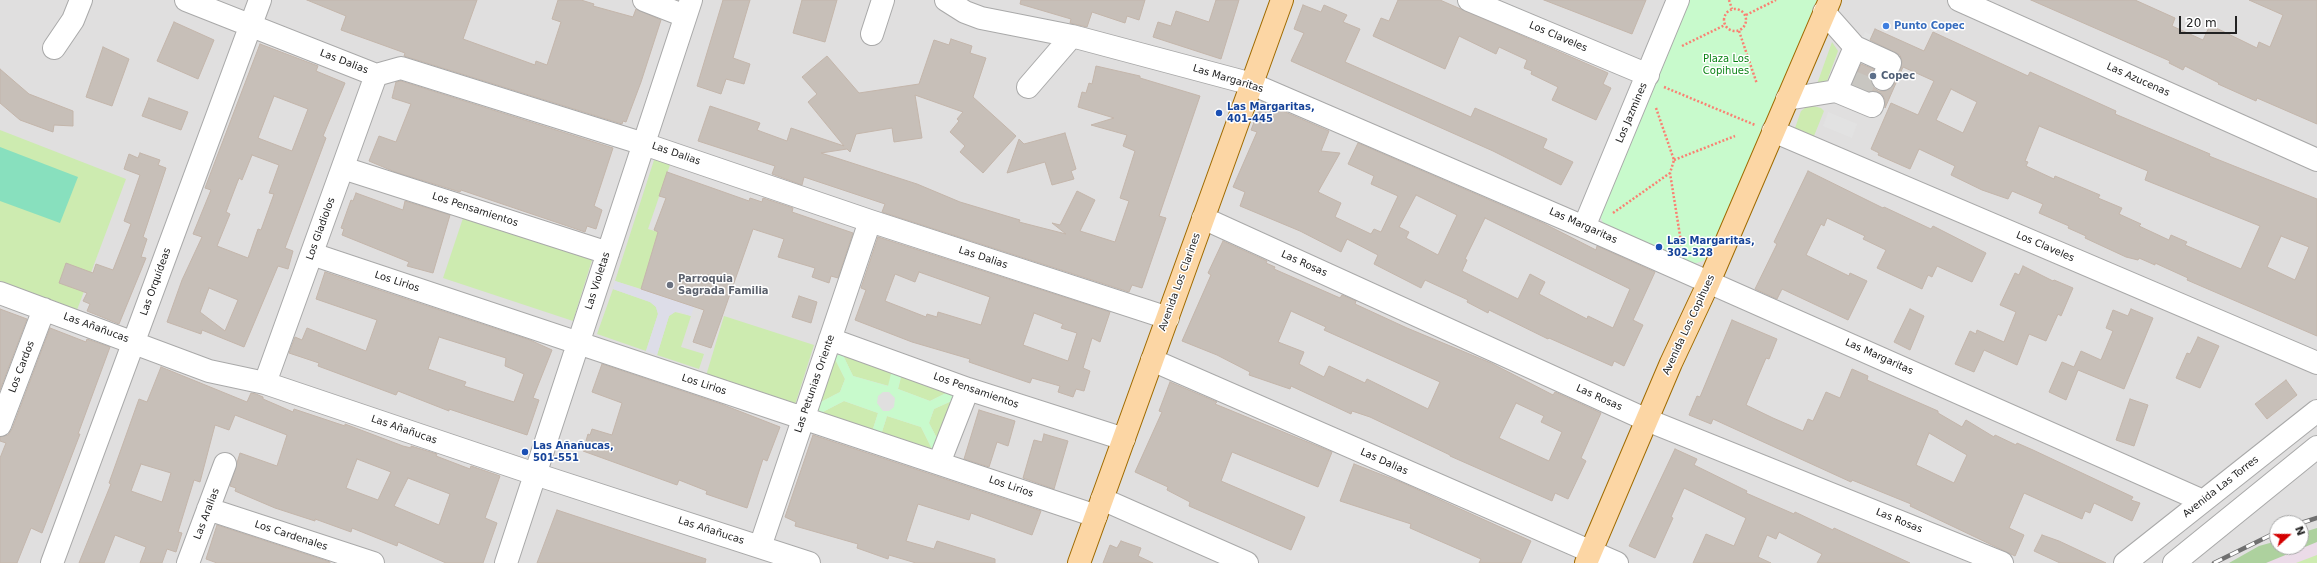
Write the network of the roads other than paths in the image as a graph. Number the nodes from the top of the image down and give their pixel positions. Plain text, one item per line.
1 (81, 0) edge
2 (186, 0) edge
3 (260, 0) edge
4 (644, 0) edge
5 (883, 0) edge
6 (946, 0) edge
7 (1282, 0) edge
8 (1469, 0) edge
9 (1678, 0) edge
10 (1959, 0) edge
11 (1827, 6) edge
12 (688, 8) edge
13 (250, 25) junction
14 (872, 34) dead end
15 (1072, 36) junction
16 (54, 48) dead end
17 (376, 75) junction
18 (1648, 75) junction
19 (1252, 84) junction
20 (1028, 87) dead end
21 (1836, 91) junction
22 (1787, 99) junction
23 (1862, 99) dead end
24 (1773, 131) junction
25 (644, 144) junction
26 (2317, 160) edge
27 (342, 168) junction
28 (1203, 218) junction
29 (870, 221) junction
30 (1584, 227) junction
31 (608, 253) junction
32 (312, 254) junction
33 (1709, 282) junction
34 (0, 292) edge
35 (44, 309) junction
36 (1168, 318) junction
37 (830, 339) junction
38 (133, 342) junction
39 (578, 343) junction
40 (1152, 360) junction
41 (2317, 363) edge
42 (265, 383) junction
43 (968, 389) junction
44 (2317, 411) edge
45 (803, 418) junction
46 (1647, 420) junction
47 (0, 425) edge
48 (1124, 439) junction
49 (2317, 447) edge
50 (939, 463) junction
51 (225, 464) dead end
52 (535, 474) junction
53 (2203, 501) junction
54 (1099, 507) junction
55 (208, 509) junction
56 (760, 547) junction
57 (1589, 558) edge
58 (52, 563) edge
59 (188, 563) edge
60 (373, 563) edge
61 (506, 563) edge
62 (809, 563) edge
63 (1079, 563) edge
64 (1247, 563) edge
65 (1617, 563) edge
66 (2002, 563) edge
67 (2125, 563) edge
68 (2174, 563) edge

1 - 16 street
2 - 13 street, Las Dalias
3 - 13 street, Las Orquídeas
4 - 12 street
5 - 14 street
6 - 15 street, Las Margaritas
7 - 19 main road, Avenida Los Clarines
8 - 18 street, Los Claveles
9 - 18 street, Los Jazmines
10 - 26 street, Las Azucenas
11 - 21 street
11 - 22 main road, Avenida Los Copihues
12 - 25 street, Las Violetas
13 - 17 street, Las Dalias
13 - 38 street, Las Orquídeas
15 - 19 street, Las Margaritas
15 - 20 street
17 - 25 street, Las Dalias
17 - 27 street, Los Gladiolos
18 - 30 street, Los Jazmines
19 - 28 main road, Avenida Los Clarines
19 - 30 street, Las Margaritas
21 - 22 street
21 - 23 street
22 - 24 main road, Avenida Los Copihues
24 - 33 main road, Avenida Los Copihues
24 - 41 street, Los Claveles
25 - 29 street, Las Dalias
25 - 31 street, Las Violetas
27 - 31 street, Los Pensamientos
27 - 32 street, Los Gladiolos
28 - 36 main road, Avenida Los Clarines
28 - 46 street, Las Rosas
29 - 36 street, Las Dalias
29 - 37 street, Las Petunias Oriente
30 - 33 street, Las Margaritas
31 - 39 street, Las Violetas
32 - 39 street, Los Lirios
32 - 42 street, Los Gladiolos
33 - 46 main road, Avenida Los Copihues
33 - 53 street, Las Margaritas
34 - 35 street, Las Añañucas
35 - 38 street, Las Añañucas
35 - 47 street, Los Cardos
36 - 40 main road, Avenida Los Clarines
37 - 43 street, Los Pensamientos
37 - 45 street, Las Petunias Oriente
38 - 42 street, Las Añañucas
38 - 58 street, Las Orquídeas
39 - 45 street, Los Lirios
39 - 52 street, Las Violetas
40 - 48 main road, Avenida Los Clarines
40 - 57 street, Las Dalias
42 - 52 street, Las Añañucas
43 - 48 street, Los Pensamientos
43 - 50 street
44 - 53 street, Avenida Las Torres
45 - 50 street, Los Lirios
45 - 56 street, Las Petunias Oriente
46 - 57 main road, Avenida Los Copihues
46 - 66 street, Las Rosas
48 - 54 main road, Avenida Los Clarines
49 - 68 street
50 - 54 street, Los Lirios
51 - 55 street, Las Aralias
52 - 56 street, Las Añañucas
52 - 61 street, Las Violetas
53 - 67 street, Avenida Las Torres
54 - 63 main road, Avenida Los Clarines
54 - 64 street, Los Lirios
55 - 59 street, Las Aralias
55 - 60 street, Los Cardenales
56 - 62 street, Las Añañucas
57 - 65 street, Las Dalias

